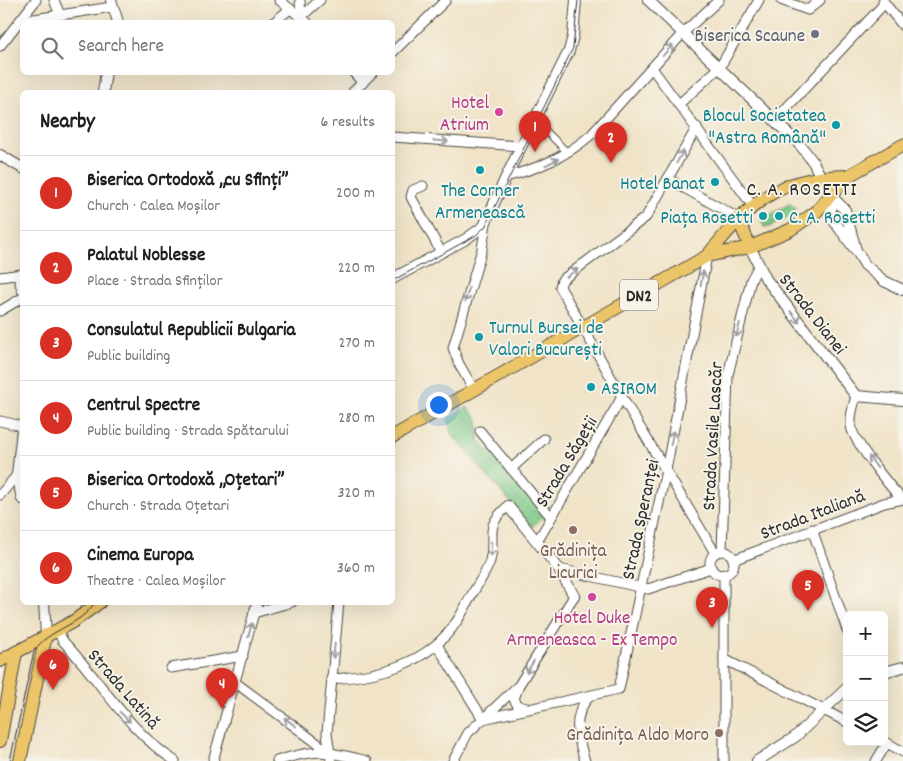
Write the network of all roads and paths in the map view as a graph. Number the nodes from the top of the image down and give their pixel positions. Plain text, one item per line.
1 (36, 0) edge
2 (54, 0) edge
3 (279, 0) edge
4 (300, 0) edge
5 (320, 0) edge
6 (446, 0) edge
7 (576, 0) edge
8 (648, 0) edge
9 (719, 0) edge
10 (760, 0) edge
11 (781, 0) edge
12 (820, 0) edge
13 (884, 2) edge
14 (112, 4) edge
15 (290, 9) junction
16 (60, 15) junction
17 (21, 20) joint
18 (111, 20) edge
19 (117, 20) edge
20 (276, 20) edge
21 (304, 20) edge
22 (20, 21) edge
23 (903, 26) edge
24 (683, 33) junction
25 (0, 46) edge
26 (395, 50) edge
27 (720, 67) junction
28 (652, 68) junction
29 (106, 75) edge
30 (356, 75) edge
31 (370, 75) edge
32 (363, 83) junction
33 (103, 90) edge
34 (355, 90) edge
35 (679, 104) junction
36 (534, 120) junction
37 (775, 120) junction
38 (697, 127) junction
39 (395, 137) edge
40 (903, 145) edge
41 (521, 146) junction
42 (568, 153) junction
43 (0, 155) edge
44 (20, 167) edge
45 (820, 176) junction
46 (848, 176) junction
47 (506, 177) junction
48 (668, 179) junction
49 (423, 186) dead end
50 (830, 196) junction
51 (752, 205) junction
52 (738, 218) junction
53 (486, 223) junction
54 (473, 234) junction
55 (750, 247) junction
56 (482, 249) junction
57 (856, 250) junction
58 (441, 252) junction
59 (707, 256) junction
60 (758, 267) junction
61 (20, 275) edge
62 (0, 277) edge
63 (395, 277) edge
64 (903, 290) edge
65 (20, 299) edge
66 (0, 311) edge
67 (582, 328) junction
68 (471, 385) junction
69 (856, 396) junction
70 (622, 397) junction
71 (903, 400) edge
72 (0, 422) edge
73 (20, 427) edge
74 (480, 431) dead end
75 (395, 435) edge
76 (544, 439) dead end
77 (20, 446) edge
78 (511, 469) junction
79 (666, 470) junction
80 (17, 475) junction
81 (20, 489) edge
82 (0, 494) edge
83 (903, 499) edge
84 (508, 506) joint
85 (551, 517) junction
86 (812, 529) junction
87 (537, 542) junction
88 (718, 552) junction
89 (733, 560) junction
90 (711, 568) junction
91 (559, 569) junction
92 (724, 574) junction
93 (641, 588) junction
94 (574, 596) joint
95 (45, 605) edge
96 (256, 605) edge
97 (282, 605) edge
98 (339, 605) edge
99 (90, 607) edge
100 (254, 613) junction
101 (843, 618) edge
102 (51, 632) junction
103 (437, 645) junction
104 (16, 652) junction
105 (243, 656) junction
106 (724, 659) junction
107 (0, 661) edge
108 (903, 667) edge
109 (171, 668) dead end
110 (888, 671) edge
111 (0, 677) edge
112 (330, 679) junction
113 (236, 682) junction
114 (519, 685) junction
115 (843, 692) edge
116 (8, 696) junction
117 (588, 696) junction
118 (531, 708) junction
119 (824, 710) junction
120 (483, 719) junction
121 (843, 720) edge
122 (0, 741) edge
123 (888, 743) edge
124 (884, 746) edge
125 (903, 752) edge
126 (330, 756) edge
127 (20, 761) edge
128 (175, 761) edge
129 (214, 761) edge
130 (277, 761) edge
131 (366, 761) edge
132 (453, 761) edge
133 (585, 761) edge
134 (724, 761) edge
135 (757, 761) edge
136 (876, 761) edge

1 - 17 street
2 - 16 street
3 - 15 street
4 - 21 street
5 - 21 street
6 - 26 street
7 - 36 street
8 - 24 street
9 - 24 street
10 - 27 street
11 - 12 street
13 - 23 street
13 - 37 street
14 - 16 street
14 - 18 street
14 - 19 street
15 - 20 street
15 - 21 street
16 - 17 street
22 - 25 street
24 - 27 street
28 -> 24 street
27 - 35 street
27 - 37 street
28 - 35 street
28 - 42 street
29 - 33 street
30 - 32 street
31 - 32 street
32 - 34 street
35 - 38 street
36 - 41 street
36 - 42 street
37 - 45 street
48 -> 38 street
38 - 51 street
39 -> 41 street
40 - 46 main road, DN2
41 - 47 street
47 -> 42 street
43 - 44 street
45 - 46 main road, DN2
45 - 50 street
45 - 51 main road, DN2
46 - 50 main road, DN2
47 - 53 street
48 - 52 street
67 -> 48 street
49 - 58 street
50 - 55 main road, DN2
50 - 57 street
50 - 57 street
51 - 52 main road, DN2
52 - 55 main road
52 - 59 main road, DN2
53 - 54 street
53 - 56 street
54 - 56 street
54 - 58 street
55 - 59 main road, DN2
55 - 60 street, Strada Dianei
56 -> 68 street
57 - 64 street
58 - 63 street
59 - 67 main road, DN2
79 -> 59 street, Strada Speranței
60 -> 69 street, Strada Dianei
60 -> 88 street, Strada Vasile Lascăr
61 - 62 street
65 - 66 street
67 - 68 main road, DN2
67 - 70 street
68 - 75 main road, DN2
69 - 71 street
83 -> 69 street
70 - 79 street
70 - 85 street, Strada Săgeții
72 - 73 street
74 - 78 street
76 - 78 street
77 - 80 street
78 - 85 street
79 - 88 street
79 - 93 street, Strada Speranței
80 - 81 street
80 - 82 street
83 - 86 street, Strada Italiană
84 - 87 street
84 -> 103 street
85 - 87 street, Strada Săgeții
86 - 89 street, Strada Italiană
86 - 101 street
87 - 91 street
88 - 89 street
88 - 90 street
89 - 92 street
90 - 92 street
90 - 93 street
91 - 93 street
91 - 94 street
92 - 106 street
93 - 117 street, Strada Speranței
94 -> 114 street
95 - 102 street
96 - 100 street
97 - 100 street
98 -> 112 street
99 - 102 main road
105 -> 100 street
102 - 104 main road
102 - 127 main road
102 -> 128 street, Strada Latină
103 - 112 street
103 - 120 street
104 - 107 main road
104 - 116 main road
105 - 109 street
105 - 113 street
106 - 119 street
106 - 134 street
108 - 110 street
111 - 116 main road
112 - 126 street
126 -> 113 street
113 - 129 street
114 - 118 street
114 - 120 street
115 - 119 street
116 - 122 main road
117 - 118 street, Strada Speranței
117 - 133 street
118 - 120 street, Strada Speranței
119 - 121 street
119 - 135 street
120 - 132 street
123 - 125 street
124 - 136 street
126 - 130 street
126 - 131 street

